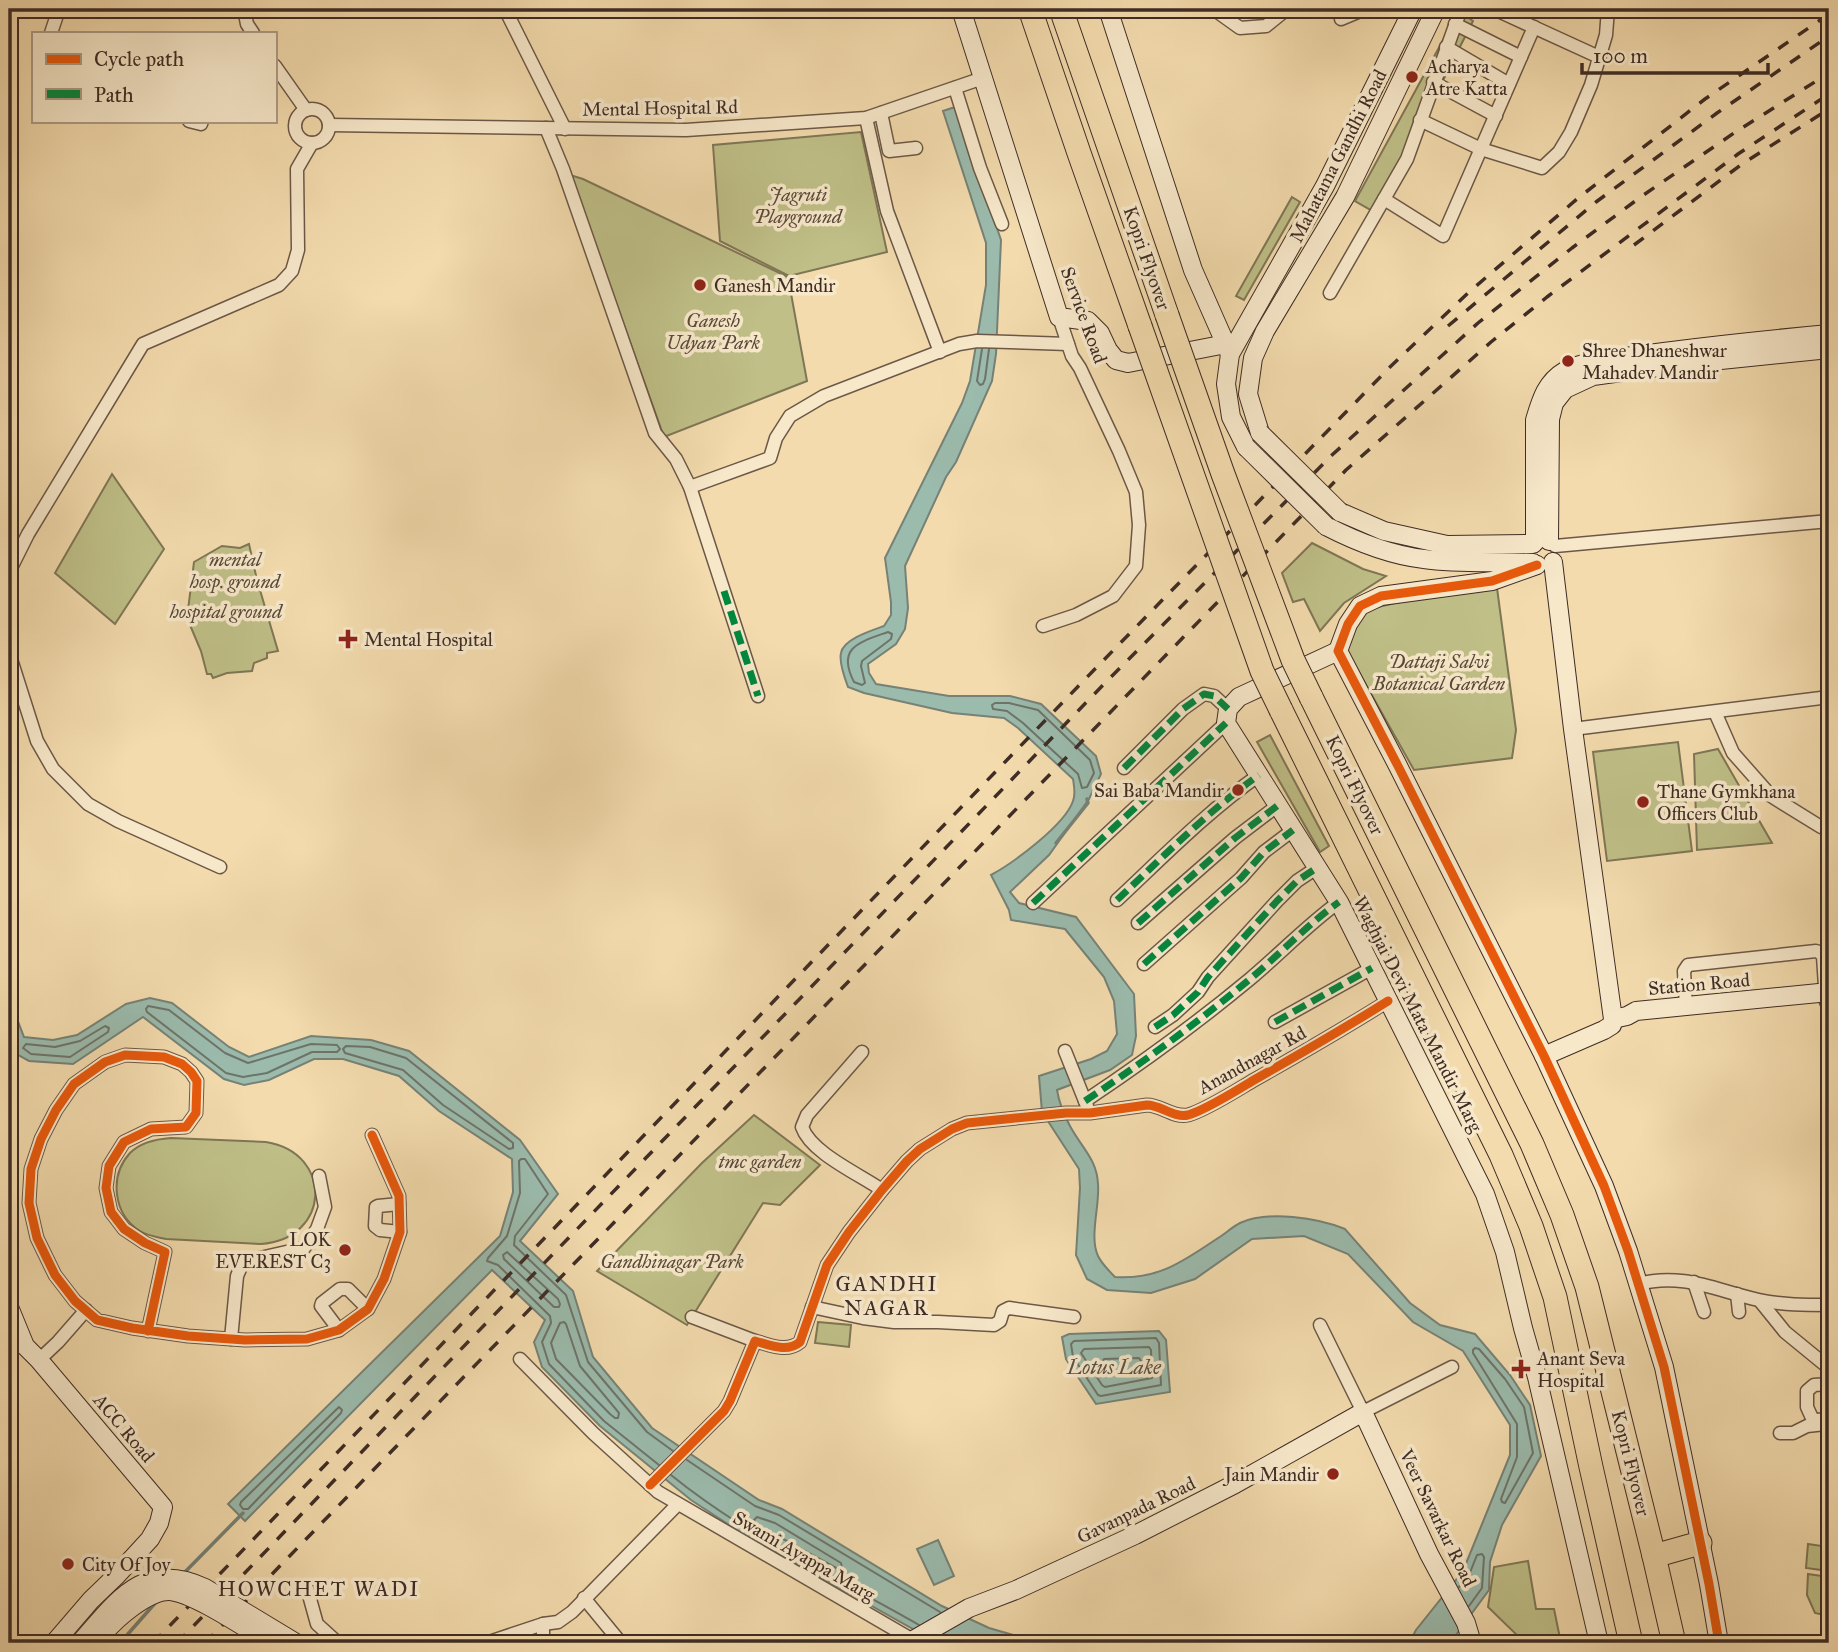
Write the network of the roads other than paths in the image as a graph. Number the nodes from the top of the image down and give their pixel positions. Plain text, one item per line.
1 (59, 9) edge
2 (244, 9) edge
3 (505, 9) edge
4 (961, 9) edge
5 (1030, 9) edge
6 (1061, 9) edge
7 (1108, 9) edge
8 (1287, 9) edge
9 (1365, 9) edge
10 (1413, 9) edge
11 (1426, 9) edge
12 (1436, 9) edge
13 (1461, 9) edge
14 (1494, 9) edge
15 (1608, 9) edge
16 (1219, 13) dead end
17 (1341, 19) dead end
18 (1455, 24) junction
19 (1534, 27) junction
20 (247, 30) edge
21 (51, 32) edge
22 (1446, 47) junction
23 (1521, 57) junction
24 (1599, 57) junction
25 (276, 67) edge
26 (983, 78) junction
27 (1433, 82) junction
28 (1510, 84) junction
29 (955, 88) junction
30 (306, 110) junction
31 (881, 113) junction
32 (1496, 116) junction
33 (866, 118) junction
34 (1420, 120) junction
35 (329, 125) junction
36 (546, 128) junction
37 (565, 128) junction
38 (312, 143) junction
39 (916, 148) dead end
40 (1481, 149) junction
41 (1360, 150) junction
42 (1325, 186) junction
43 (1345, 197) junction
44 (1384, 199) junction
45 (1002, 224) dead end
46 (1330, 293) dead end
47 (1059, 317) junction
48 (1829, 334) edge
49 (1068, 344) junction
50 (1761, 347) junction
51 (1228, 349) junction
52 (1829, 349) edge
53 (940, 352) junction
54 (1253, 358) junction
55 (690, 487) junction
56 (1829, 521) edge
57 (1542, 552) junction
58 (9, 579) edge
59 (1043, 626) dead end
60 (1338, 651) junction
61 (9, 653) edge
62 (758, 696) dead end
63 (1829, 697) edge
64 (1715, 712) junction
65 (1227, 716) junction
66 (1573, 729) junction
67 (1124, 768) dead end
68 (1259, 775) junction
69 (1277, 806) junction
70 (1829, 829) edge
71 (1293, 830) junction
72 (220, 867) dead end
73 (1318, 867) junction
74 (1117, 900) dead end
75 (1339, 902) junction
76 (1033, 903) dead end
77 (1138, 923) dead end
78 (1144, 964) dead end
79 (1826, 964) edge
80 (1372, 968) junction
81 (1828, 997) edge
82 (1388, 1001) junction
83 (1686, 1007) junction
84 (1711, 1009) junction
85 (1620, 1018) junction
86 (1275, 1022) dead end
87 (1155, 1027) dead end
88 (1065, 1051) dead end
89 (862, 1052) dead end
90 (1544, 1056) junction
91 (1088, 1107) junction
92 (372, 1135) dead end
93 (319, 1176) dead end
94 (882, 1190) junction
95 (400, 1204) junction
96 (400, 1233) junction
97 (1694, 1282) junction
98 (1638, 1284) junction
99 (1737, 1294) junction
100 (1760, 1301) junction
101 (1829, 1304) edge
102 (9, 1307) edge
103 (812, 1307) junction
104 (368, 1309) junction
105 (86, 1310) junction
106 (1704, 1312) dead end
107 (1739, 1312) dead end
108 (692, 1317) dead end
109 (1074, 1317) dead end
110 (1320, 1325) dead end
111 (339, 1330) junction
112 (148, 1331) junction
113 (232, 1339) junction
114 (755, 1341) junction
115 (520, 1359) dead end
116 (39, 1360) junction
117 (1452, 1367) dead end
118 (1829, 1368) edge
119 (1829, 1384) edge
120 (1363, 1412) junction
121 (1829, 1421) edge
122 (1780, 1433) dead end
123 (655, 1481) junction
124 (678, 1504) junction
125 (1700, 1543) junction
126 (1654, 1556) junction
127 (117, 1575) junction
128 (307, 1588) dead end
129 (584, 1598) junction
130 (542, 1624) junction
131 (915, 1640) edge
132 (54, 1643) edge
133 (80, 1643) edge
134 (94, 1643) edge
135 (107, 1643) edge
136 (271, 1643) edge
137 (296, 1643) edge
138 (338, 1643) edge
139 (486, 1643) edge
140 (543, 1643) edge
141 (621, 1643) edge
142 (1472, 1643) edge
143 (1599, 1643) edge
144 (1632, 1643) edge
145 (1674, 1643) edge
146 (1719, 1643) edge

1 - 21 street
2 - 20 street
3 - 37 street
4 - 26 street, Service Road
5 - 144 highway, Kopri Flyover, bridge
6 - 126 highway, Kopri Flyover, bridge
7 - 51 street
8 - 16 street
9 - 17 street
10 - 42 street, Mahatama Gandhi Road
11 - 41 street
12 - 43 street, Mahatama Gandhi Road
13 - 18 street
14 - 19 street
15 - 24 street
18 - 22 street
18 - 23 street
19 - 23 street
19 - 24 street
22 - 27 street
22 - 28 street
23 - 28 street
24 - 40 street
25 - 30 street
26 - 29 street, Mental Hospital Rd
26 - 47 street, Service Road
27 - 32 street
27 - 34 street
28 - 32 street
29 - 31 street, Mental Hospital Rd
29 - 45 street
30 - 35 street
30 - 38 street
31 - 33 street, Mental Hospital Rd
31 - 39 street
32 - 40 street
33 - 37 street, Mental Hospital Rd
33 - 53 street
34 - 40 street
34 - 44 street
35 - 36 street, Mental Hospital Rd
35 - 38 street
36 - 37 street, Mental Hospital Rd
36 - 55 street
38 - 58 street
40 - 44 street
41 - 42 street
41 - 43 street
42 - 51 street, Mahatama Gandhi Road
43 - 54 street, Mahatama Gandhi Road
44 - 46 street
47 - 49 street, Service Road
47 - 51 street
48 - 50 street
49 - 53 street
49 - 59 street, Service Road
50 - 52 street
50 - 57 street
51 - 54 street
51 - 57 street, bridge
53 - 55 street
54 - 57 street, Mahatama Gandhi Road, bridge
55 - 62 street
56 - 57 street
57 - 60 street
57 - 66 street
60 - 65 street
60 - 90 street
61 - 72 street
63 - 64 street
64 - 66 street
64 - 70 street
65 - 67 street
65 - 68 street, Waghjai Devi Mata Mandir Marg
65 - 76 street
66 - 85 street
68 - 69 street, Waghjai Devi Mata Mandir Marg
68 - 74 street
69 - 71 street, Waghjai Devi Mata Mandir Marg
69 - 77 street
71 - 73 street, Waghjai Devi Mata Mandir Marg
71 - 78 street
73 - 75 street, Waghjai Devi Mata Mandir Marg
73 - 87 street
75 - 80 street, Waghjai Devi Mata Mandir Marg
75 - 91 street
79 - 81 street
79 - 83 street
80 - 82 street, Waghjai Devi Mata Mandir Marg
80 - 86 street
81 - 84 street, Station Road
82 - 91 street, Anandnagar Rd
82 - 143 street, Waghjai Devi Mata Mandir Marg
83 - 84 street, Station Road
83 - 85 street, Station Road
84 - 85 street
85 - 90 street, Station Road
88 - 91 street
89 - 94 street
90 - 98 street
91 - 94 street, Anandnagar Rd
92 - 95 street
93 - 113 street
94 - 103 street, Anandnagar Rd
95 - 96 street
95 - 96 street
96 - 104 street
97 - 98 street
97 - 99 street
97 - 106 street
98 - 125 street
99 - 100 street
99 - 107 street
100 - 101 street
100 - 118 street
102 - 116 street, ACC Road
103 - 109 street
103 - 114 street, Anandnagar Rd
104 - 111 street
104 - 111 street
105 - 112 street
105 - 112 street
105 - 116 street
108 - 114 street
110 - 120 street
111 - 113 street
112 - 113 street
114 - 123 street
115 - 123 street, Swami Ayappa Marg
116 - 127 street, ACC Road
117 - 120 street
119 - 121 street
120 - 131 street, Gavanpada Road
120 - 142 street, Veer Savarkar Road
121 - 122 street
123 - 124 street, Swami Ayappa Marg
124 - 129 street
124 - 131 street, Swami Ayappa Marg
125 - 126 highway
125 - 146 street
126 - 145 highway, Kopri Flyover
127 - 132 street
127 - 135 street
128 - 138 street
129 - 130 street
129 - 141 street
130 - 139 street
130 - 140 street
133 - 137 street, bridge
134 - 136 street, bridge

